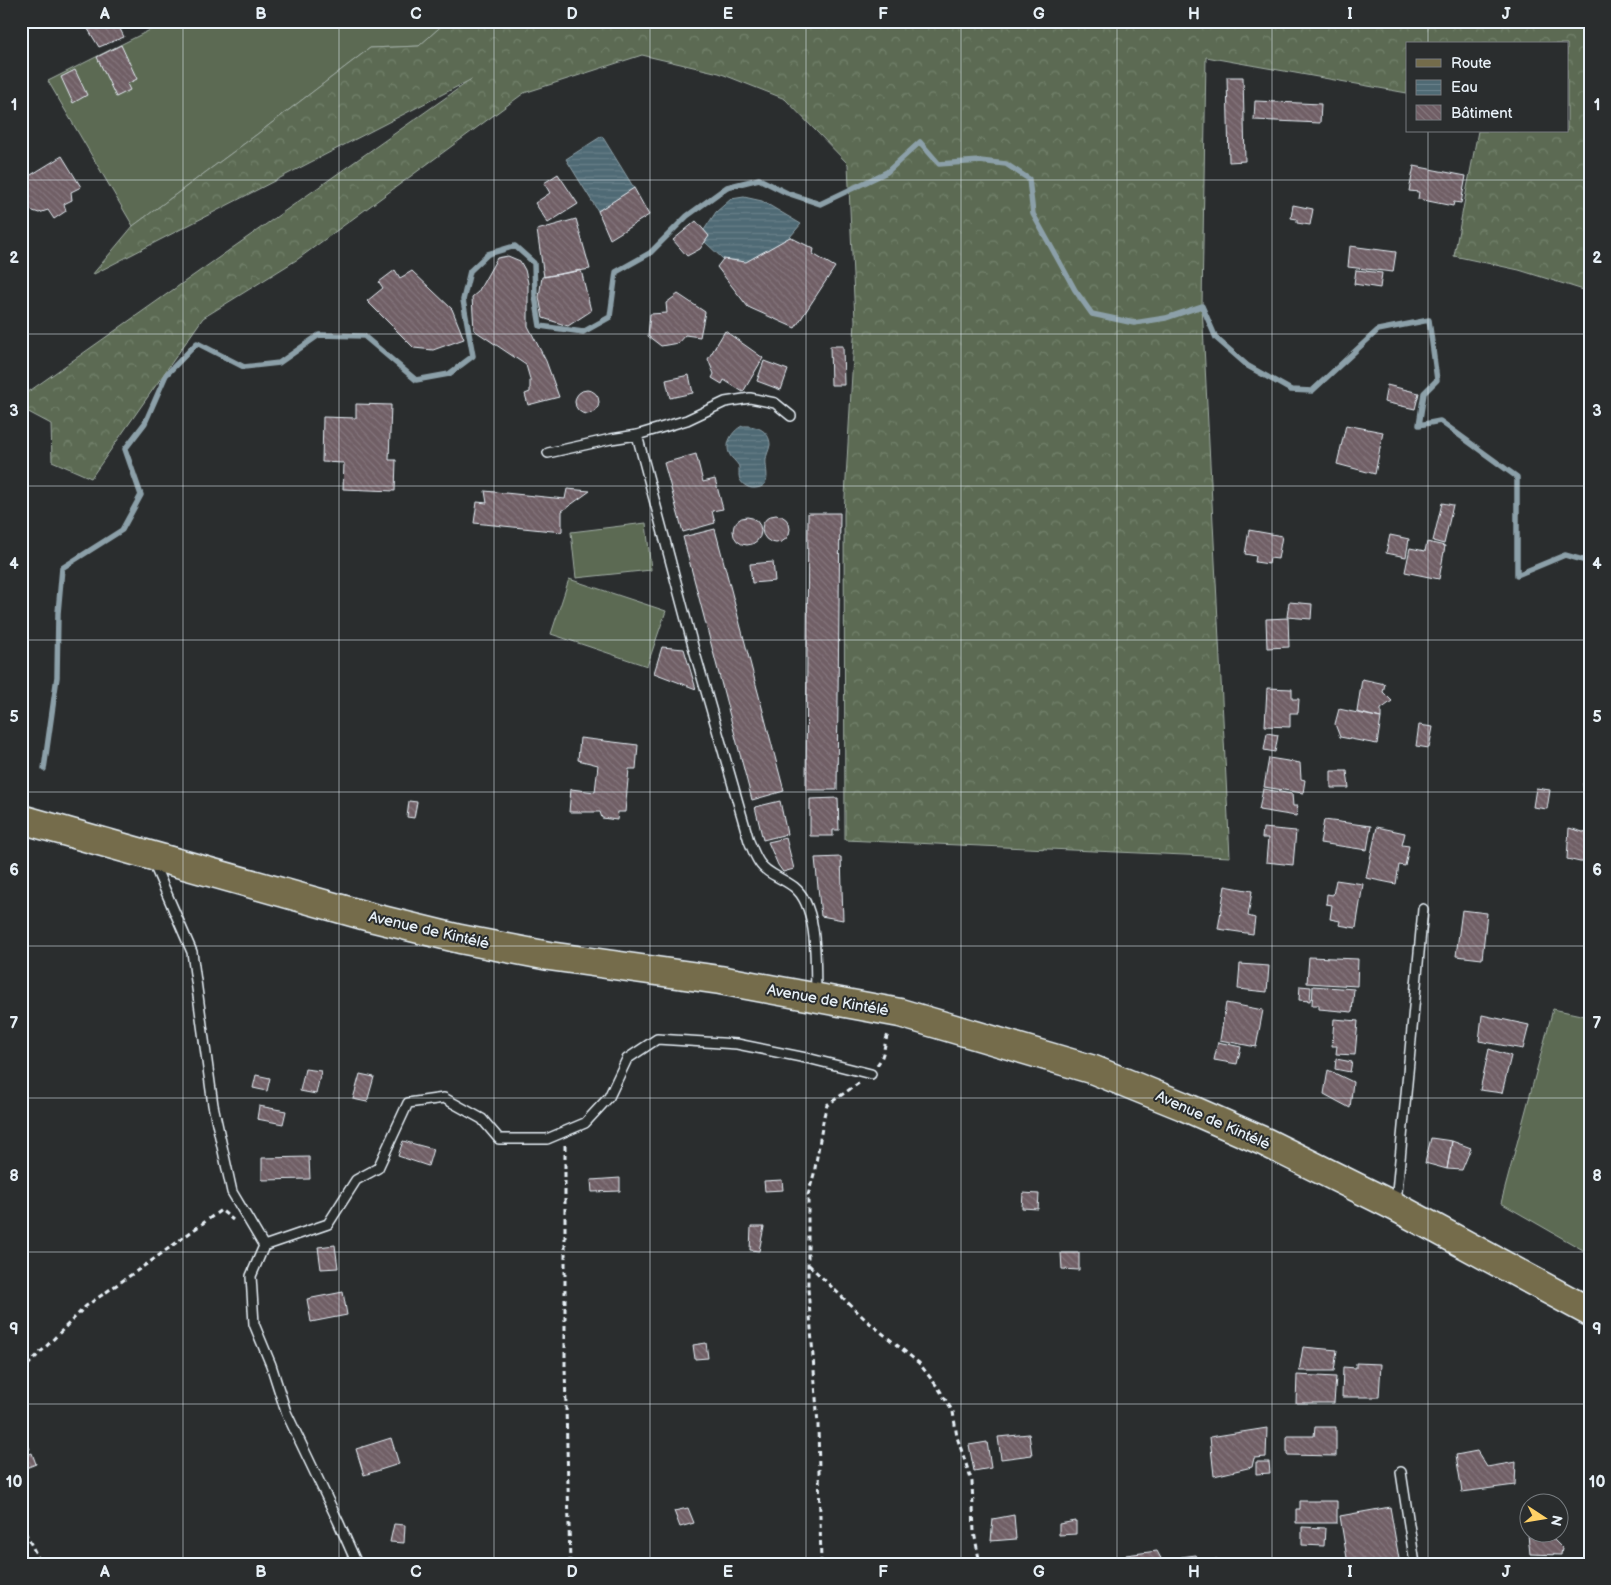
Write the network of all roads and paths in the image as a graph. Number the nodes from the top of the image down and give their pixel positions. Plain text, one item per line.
1 (791, 416) dead end
2 (637, 435) junction
3 (548, 453) dead end
4 (21, 819) edge
5 (150, 855) junction
6 (1423, 910) dead end
7 (816, 997) junction
8 (900, 1013) junction
9 (871, 1074) junction
10 (564, 1131) junction
11 (1396, 1207) junction
12 (235, 1222) dead end
13 (264, 1246) junction
14 (809, 1265) junction
15 (1590, 1312) edge
16 (21, 1372) edge
17 (1401, 1472) dead end
18 (21, 1524) edge
19 (41, 1564) edge
20 (357, 1564) edge
21 (570, 1564) edge
22 (821, 1564) edge
23 (980, 1564) edge
24 (1415, 1564) edge

1 - 2 lane
2 - 3 lane
2 - 7 lane
4 - 5 main road, Avenue de Kintélé
5 - 7 main road, Avenue de Kintélé
5 - 13 lane
6 - 11 lane
7 - 8 main road, Avenue de Kintélé
8 - 9 path
8 - 11 main road, Avenue de Kintélé
9 - 10 lane
9 - 14 path
10 - 13 lane
10 - 21 path
11 - 15 main road, Avenue de Kintélé
12 - 16 path
13 - 20 lane
14 - 22 path
14 - 23 path
17 - 24 lane
18 - 19 path

